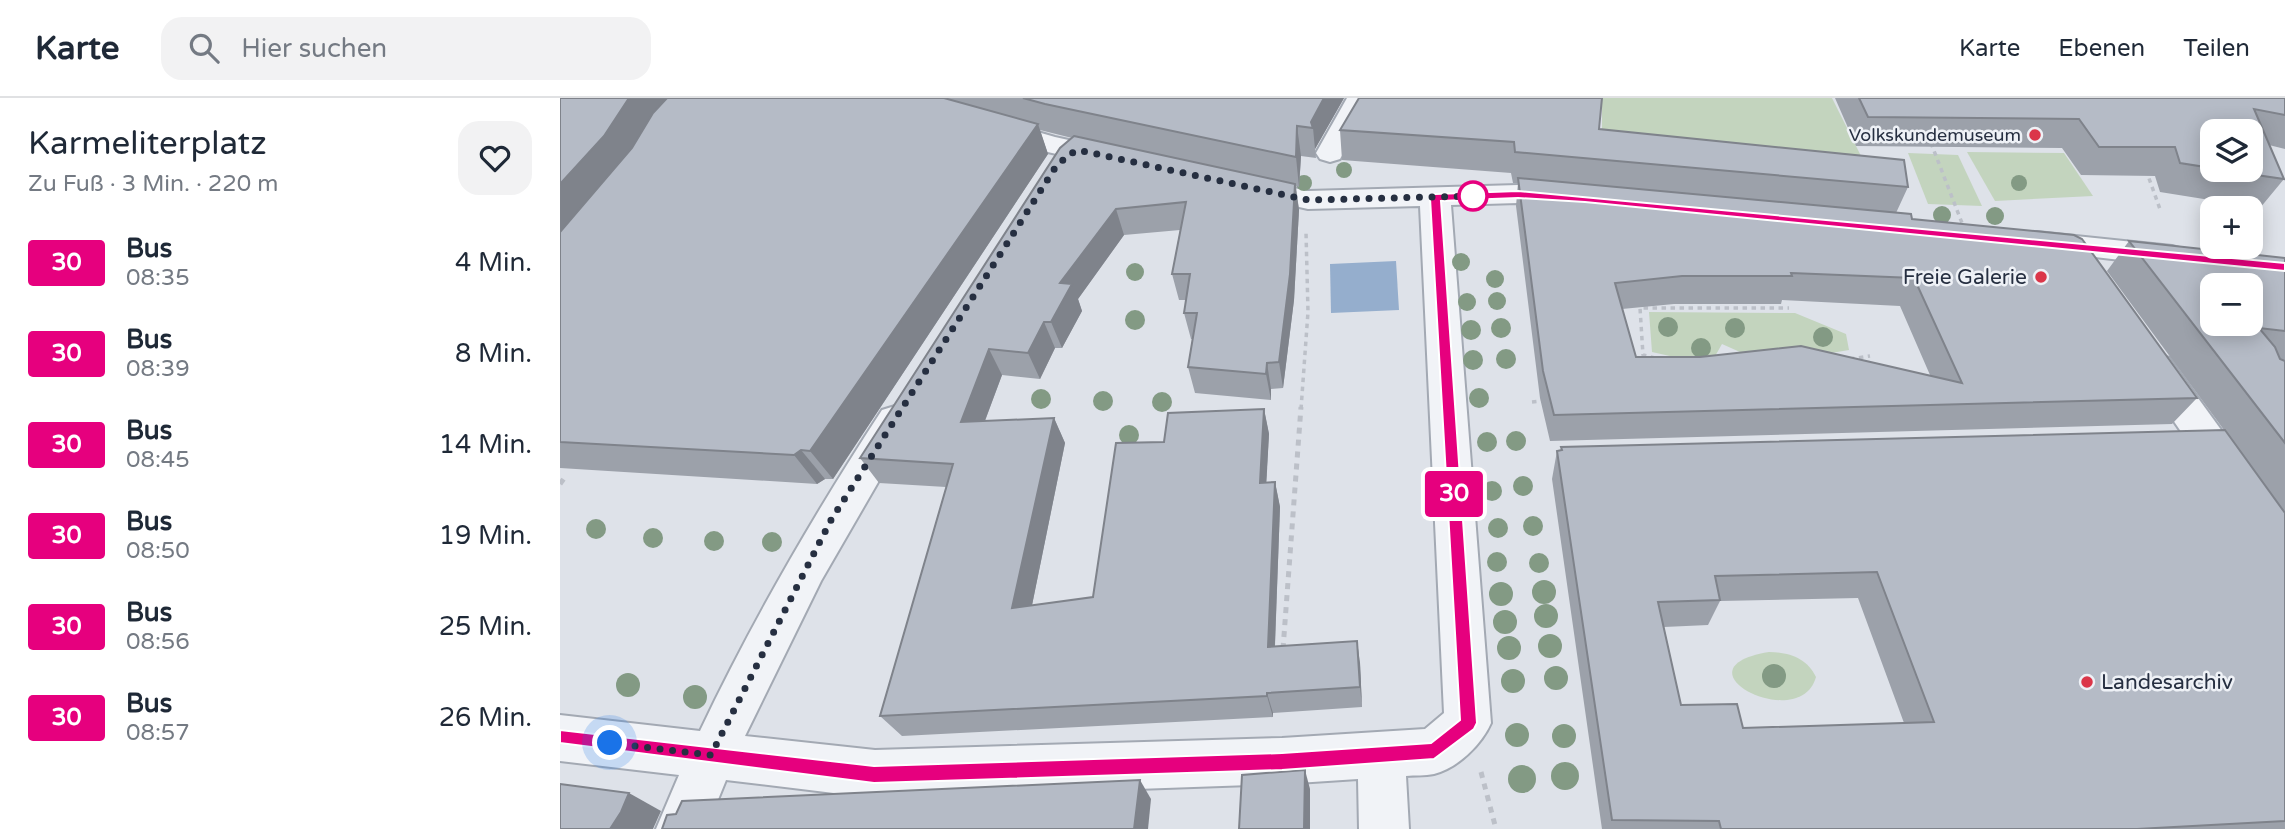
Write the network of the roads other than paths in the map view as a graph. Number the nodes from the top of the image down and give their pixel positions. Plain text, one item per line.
1 (892, 98) edge
2 (1375, 99) edge
3 (1078, 150) junction
4 (1330, 153) dead end
5 (1142, 164) edge
6 (1048, 180) edge
7 (1223, 181) edge
8 (1426, 183) junction
9 (1601, 201) edge
10 (2012, 234) edge
11 (2070, 246) junction
12 (2200, 259) edge
13 (2091, 277) edge
14 (2138, 342) edge
15 (915, 388) edge
16 (2285, 550) edge
17 (560, 738) edge
18 (1381, 753) junction
19 (711, 755) junction
20 (681, 829) edge
21 (1384, 829) edge

1 - 3 street
2 - 4 street
3 - 5 street
3 - 6 street
7 - 8 street
8 - 9 street
8 - 18 street
10 - 11 street
11 - 12 street
11 - 13 street
14 - 16 street
15 - 19 street
17 - 19 street
18 - 19 street
18 - 21 street
19 - 20 street

